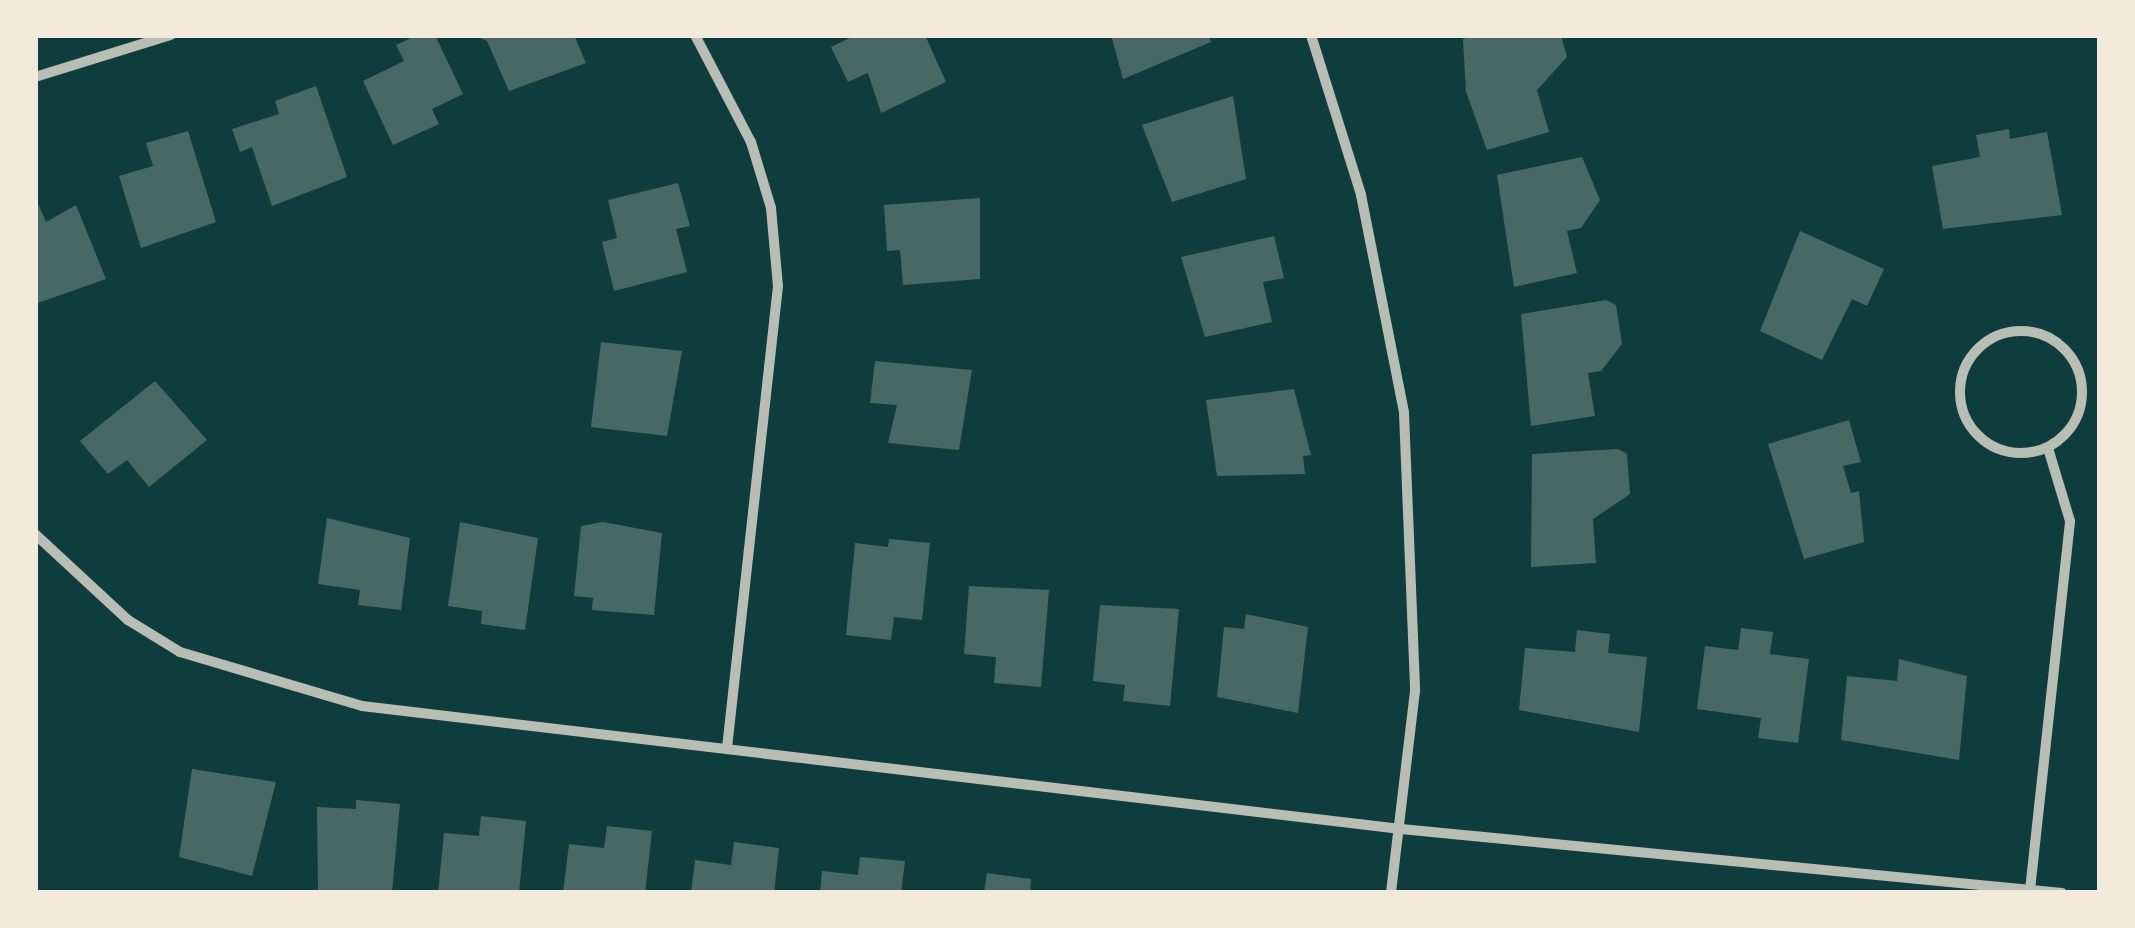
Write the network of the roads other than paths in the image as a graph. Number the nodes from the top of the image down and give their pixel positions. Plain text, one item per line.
1 (171, 35) edge
2 (694, 35) edge
3 (1311, 35) edge
4 (35, 77) edge
5 (2048, 448) junction
6 (35, 534) edge
7 (727, 749) junction
8 (1401, 830) junction
9 (2030, 890) junction
10 (1390, 893) edge
11 (2062, 893) edge

1 - 4 street
2 - 7 street
3 - 8 street
5 - 5 street
5 - 9 street
6 - 7 street
7 - 8 street
8 - 9 street
8 - 10 street
9 - 11 street

